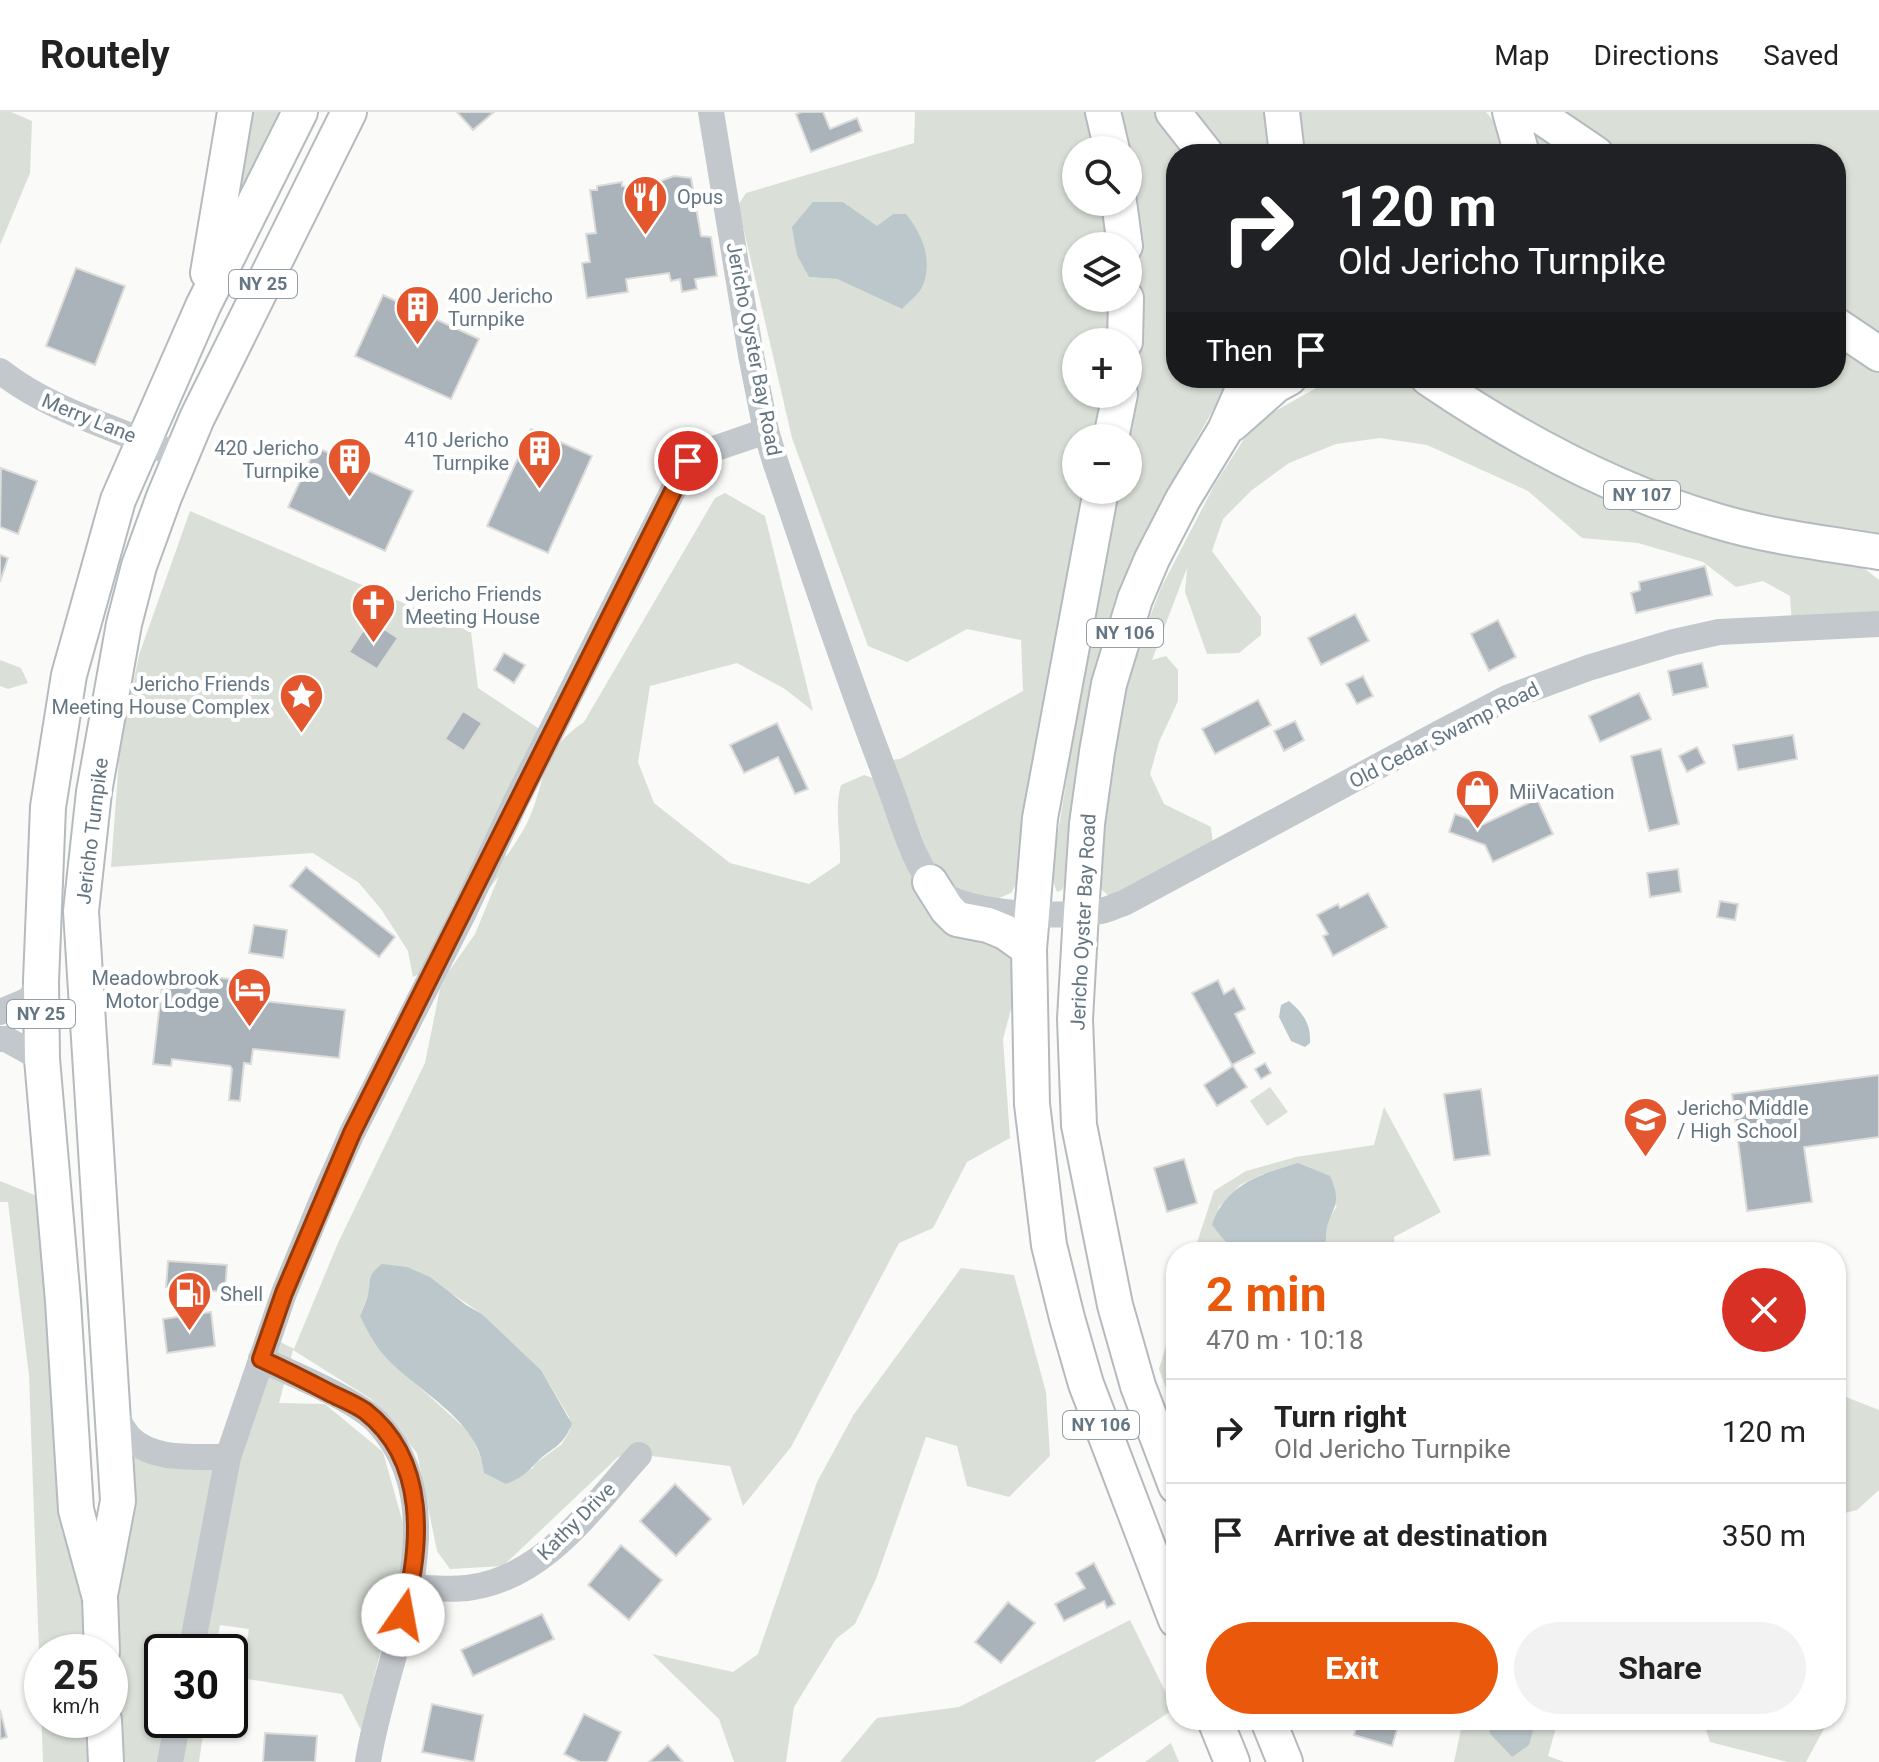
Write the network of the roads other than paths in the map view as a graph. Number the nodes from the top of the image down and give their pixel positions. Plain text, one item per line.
1 (235, 112) edge
2 (300, 112) edge
3 (349, 112) edge
4 (711, 112) edge
5 (1103, 112) edge
6 (1173, 112) edge
7 (1282, 112) edge
8 (1510, 112) edge
9 (1534, 112) edge
10 (1109, 136) edge
11 (1198, 144) edge
12 (1286, 144) edge
13 (1519, 144) edge
14 (1581, 144) edge
15 (203, 306) junction
16 (1846, 332) edge
17 (1879, 354) edge
18 (0, 371) edge
19 (1244, 388) edge
20 (1273, 388) edge
21 (1444, 388) edge
22 (1225, 430) junction
23 (766, 431) junction
24 (143, 440) junction
25 (182, 458) junction
26 (1098, 504) edge
27 (1817, 542) junction
28 (1879, 552) edge
29 (1879, 577) edge
30 (1879, 624) edge
31 (930, 882) junction
32 (1031, 913) junction
33 (1081, 913) junction
34 (1029, 949) junction
35 (41, 981) junction
36 (0, 1012) edge
37 (0, 1039) edge
38 (42, 1059) junction
39 (261, 1359) junction
40 (112, 1408) junction
41 (639, 1455) dead end
42 (228, 1457) junction
43 (1166, 1460) edge
44 (411, 1587) junction
45 (1166, 1589) edge
46 (100, 1598) junction
47 (101, 1634) edge
48 (194, 1634) edge
49 (1219, 1730) edge
50 (1272, 1730) edge
51 (105, 1738) edge
52 (175, 1738) edge
53 (106, 1762) edge
54 (170, 1762) edge
55 (368, 1762) edge
56 (1232, 1762) edge
57 (1285, 1762) edge

1 - 15 main road
2 - 15 main road, Jericho Turnpike / NY 25
3 - 25 main road, Jericho Turnpike / NY 25
4 - 23 street, Jericho Oyster Bay Road
5 - 10 main road
6 - 11 main road
7 - 12 main road
8 - 13 main road
9 - 14 main road
15 - 24 main road, Jericho Turnpike / NY 25
16 - 17 main road
18 - 24 street, Merry Lane
19 - 22 main road, Jericho Oyster Bay Road / NY 106
20 - 22 main road
21 - 27 main road, NY 107
22 - 33 main road, Jericho Oyster Bay Road / NY 106
23 - 31 street, Jericho Oyster Bay Road
23 - 39 street
24 - 25 street, Merry Lane
24 - 35 main road, Jericho Turnpike / NY 25
25 - 40 main road, Jericho Turnpike / NY 25
26 - 32 main road, NY 106
27 - 28 main road, NY 107
27 - 29 main road
30 - 33 street, Old Cedar Swamp Road
31 - 32 street, Jericho Oyster Bay Road
31 - 34 main road
32 - 33 street, Old Cedar Swamp Road
32 - 34 main road, NY 106
33 - 43 main road, Jericho Oyster Bay Road / NY 106
34 - 45 main road, NY 106
35 - 36 street
35 - 38 main road, Jericho Turnpike / NY 25
37 - 38 street
38 - 46 main road, Jericho Turnpike / NY 25
39 - 42 street
39 - 44 street
40 - 42 street
40 - 46 main road, Jericho Turnpike / NY 25
41 - 44 street, Kathy Drive
42 - 48 street
44 - 55 street
46 - 47 main road, Jericho Turnpike / NY 25
49 - 56 main road
50 - 57 main road
51 - 53 main road
52 - 54 street

